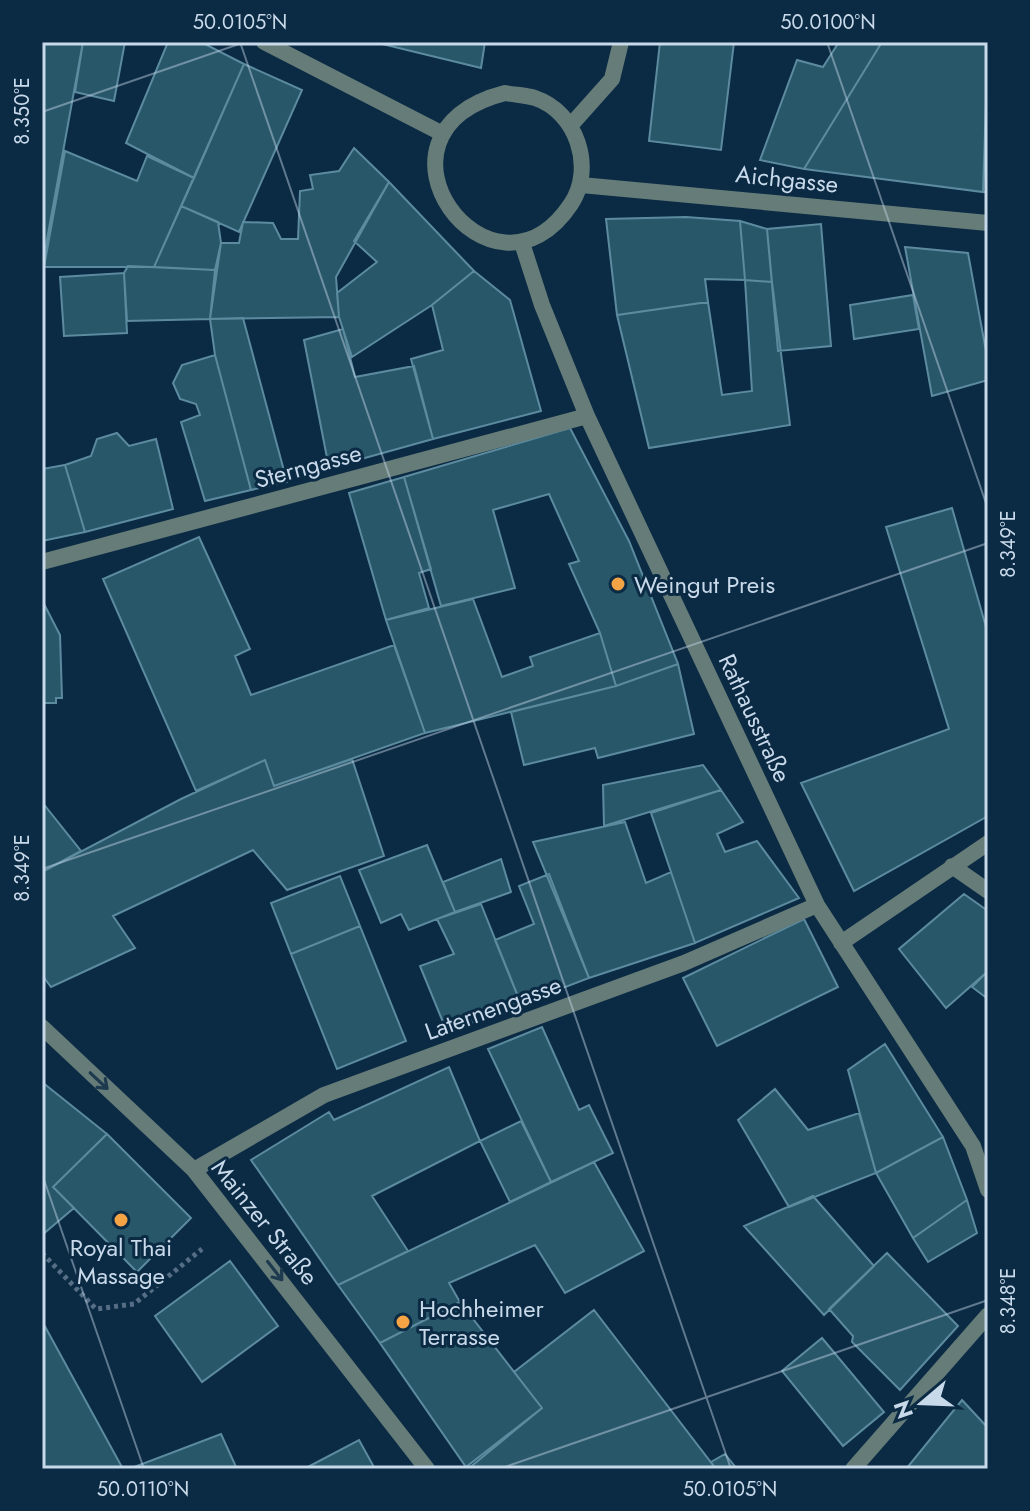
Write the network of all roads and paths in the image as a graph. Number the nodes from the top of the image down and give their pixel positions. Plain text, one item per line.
1 (264, 42) edge
2 (621, 42) edge
3 (571, 125) junction
4 (443, 134) junction
5 (581, 185) junction
6 (988, 223) edge
7 (522, 243) junction
8 (587, 416) junction
9 (42, 562) edge
10 (988, 843) edge
11 (952, 866) junction
12 (988, 891) edge
13 (817, 905) junction
14 (841, 943) junction
15 (42, 1027) edge
16 (194, 1170) junction
17 (988, 1190) edge
18 (236, 1222) junction
19 (42, 1253) edge
20 (988, 1315) edge
21 (427, 1469) edge
22 (853, 1469) edge

1 - 4 street
2 - 3 street
3 - 4 street
3 - 5 street
4 - 7 street
5 - 6 street, Aichgasse
5 - 7 street
7 - 8 street, Rathausstraße
8 - 9 street, Sterngasse
8 - 13 street, Rathausstraße
10 - 11 street
11 - 12 street
11 - 14 street
13 - 14 street, Rathausstraße
13 - 16 street, Laternengasse
14 - 17 street, Rathausstraße
15 -> 16 street, Mainzer Straße
16 - 18 street, Mainzer Straße
18 - 19 path
18 -> 21 street, Mainzer Straße
20 - 22 street

